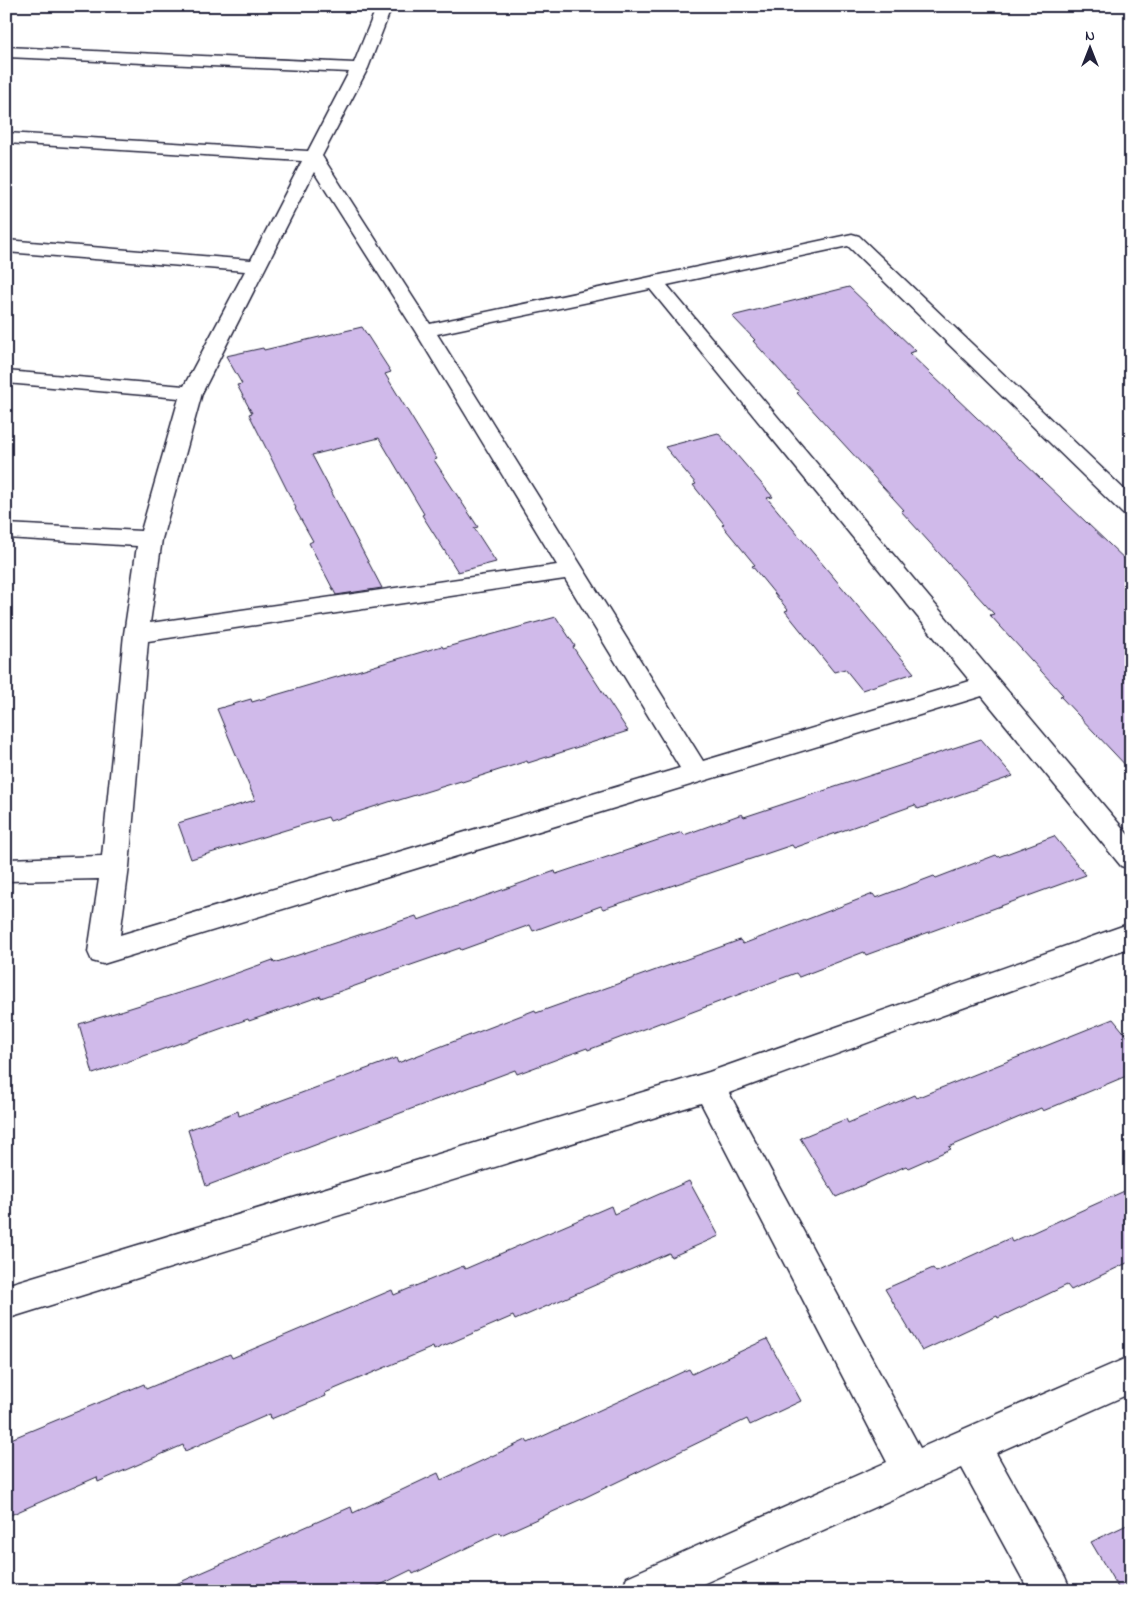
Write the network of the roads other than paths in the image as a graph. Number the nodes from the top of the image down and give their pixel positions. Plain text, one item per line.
1 (385, 6) edge
2 (6, 52) edge
3 (360, 68) junction
4 (6, 138) edge
5 (314, 157) junction
6 (6, 246) edge
7 (257, 266) junction
8 (654, 282) junction
9 (425, 331) junction
10 (6, 377) edge
11 (191, 393) junction
12 (1131, 509) edge
13 (6, 531) edge
14 (150, 539) junction
15 (572, 570) junction
16 (136, 634) junction
17 (988, 685) junction
18 (697, 773) junction
19 (1131, 858) edge
20 (115, 867) junction
21 (6, 870) edge
22 (1131, 935) edge
23 (709, 1086) junction
24 (6, 1302) edge
25 (1131, 1374) edge
26 (970, 1445) junction
27 (912, 1471) junction
28 (641, 1591) edge
29 (1051, 1591) edge

1 - 3 street
2 - 3 street
3 - 5 street
4 - 5 street
5 - 7 street
5 - 9 street
6 - 7 street
7 - 11 street
8 - 9 street
8 - 12 street
8 - 17 street
9 - 15 street
10 - 11 street
11 - 14 street
13 - 14 street
14 - 16 street
15 - 16 street
15 - 18 street
16 - 20 street
17 - 18 street
17 - 19 street
18 - 20 street
20 - 21 street
22 - 23 street
23 - 24 street
23 - 27 street
25 - 26 street
26 - 27 street
26 - 29 street
27 - 28 street

